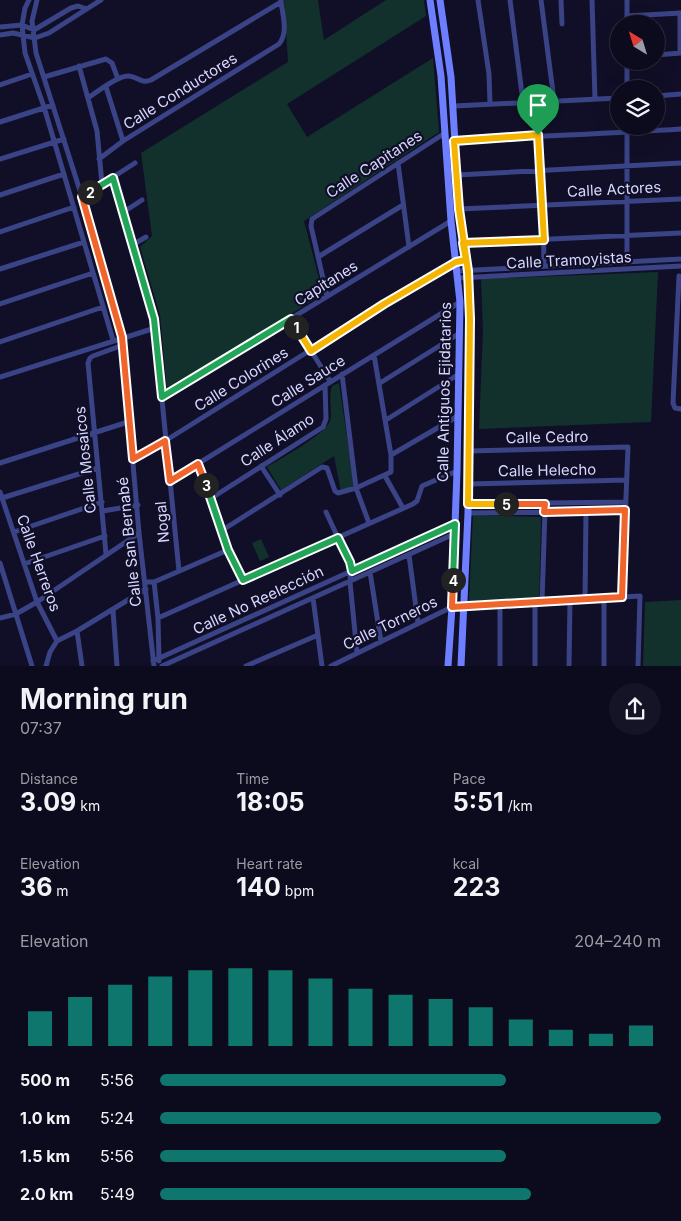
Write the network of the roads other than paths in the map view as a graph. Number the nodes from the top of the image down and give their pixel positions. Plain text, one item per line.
1 (29, 0) edge
2 (38, 0) edge
3 (82, 0) edge
4 (101, 0) edge
5 (430, 0) edge
6 (440, 0) edge
7 (478, 0) edge
8 (510, 0) edge
9 (541, 0) edge
10 (561, 0) edge
11 (592, 0) edge
12 (627, 0) edge
13 (281, 1) edge
14 (87, 9) junction
15 (680, 13) edge
16 (627, 15) edge
17 (645, 15) edge
18 (562, 24) dead end
19 (22, 25) junction
20 (0, 27) edge
21 (34, 30) junction
22 (0, 34) edge
23 (22, 34) junction
24 (35, 38) junction
25 (681, 53) edge
26 (665, 54) edge
27 (79, 66) junction
28 (32, 74) junction
29 (44, 76) junction
30 (118, 79) junction
31 (0, 85) edge
32 (106, 87) junction
33 (681, 94) edge
34 (665, 95) edge
35 (88, 98) junction
36 (610, 98) edge
37 (595, 99) junction
38 (554, 100) junction
39 (535, 101) junction
40 (523, 102) junction
41 (490, 104) junction
42 (53, 105) junction
43 (454, 106) junction
44 (44, 107) junction
45 (0, 122) edge
46 (681, 129) edge
47 (665, 130) edge
48 (445, 133) junction
49 (610, 133) edge
50 (538, 135) junction
51 (627, 135) edge
52 (64, 139) junction
53 (123, 141) junction
54 (454, 141) junction
55 (55, 142) junction
56 (0, 159) edge
57 (99, 159) junction
58 (135, 163) dead end
59 (398, 163) junction
60 (681, 163) edge
61 (626, 167) junction
62 (540, 170) junction
63 (64, 174) junction
64 (457, 174) junction
65 (113, 178) junction
66 (102, 184) junction
67 (0, 196) edge
68 (82, 197) junction
69 (681, 199) edge
70 (142, 200) dead end
71 (627, 202) junction
72 (403, 205) junction
73 (543, 205) junction
74 (74, 207) junction
75 (459, 209) junction
76 (122, 213) junction
77 (451, 220) junction
78 (0, 232) edge
79 (681, 233) edge
80 (627, 236) junction
81 (146, 237) dead end
82 (544, 240) junction
83 (84, 242) junction
84 (463, 243) junction
85 (132, 245) junction
86 (408, 247) junction
87 (318, 257) junction
88 (466, 260) junction
89 (681, 260) edge
90 (456, 262) junction
91 (627, 262) junction
92 (544, 266) junction
93 (681, 266) edge
94 (0, 269) edge
95 (93, 273) junction
96 (458, 274) junction
97 (468, 274) junction
98 (679, 276) dead end
99 (327, 296) junction
100 (460, 302) junction
101 (0, 304) edge
102 (104, 306) junction
103 (291, 319) junction
104 (155, 328) junction
105 (460, 333) junction
106 (122, 337) junction
107 (112, 340) junction
108 (0, 342) edge
109 (123, 345) junction
110 (311, 351) junction
111 (374, 355) junction
112 (342, 374) junction
113 (459, 374) junction
114 (0, 377) edge
115 (330, 381) junction
116 (380, 383) junction
117 (325, 385) junction
118 (162, 397) junction
119 (678, 408) edge
120 (458, 416) junction
121 (386, 420) junction
122 (131, 421) junction
123 (94, 432) junction
124 (165, 441) junction
125 (468, 451) junction
126 (391, 455) junction
127 (133, 459) junction
128 (0, 463) edge
129 (198, 464) junction
130 (262, 466) junction
131 (98, 468) junction
132 (457, 471) junction
133 (385, 476) junction
134 (627, 480) junction
135 (170, 481) junction
136 (468, 484) junction
137 (356, 488) junction
138 (0, 492) edge
139 (280, 495) junction
140 (2, 498) junction
141 (210, 499) junction
142 (102, 502) junction
143 (626, 502) junction
144 (468, 504) junction
145 (545, 504) junction
146 (138, 505) junction
147 (403, 508) junction
148 (625, 510) junction
149 (103, 511) junction
150 (586, 511) junction
151 (326, 512) dead end
152 (544, 512) junction
153 (468, 513) junction
154 (369, 523) junction
155 (455, 524) junction
156 (221, 531) junction
157 (14, 532) junction
158 (139, 533) junction
159 (454, 534) junction
160 (105, 536) junction
161 (338, 538) junction
162 (228, 550) junction
163 (106, 554) junction
164 (409, 555) junction
165 (0, 563) edge
166 (24, 564) junction
167 (179, 571) junction
168 (352, 571) junction
169 (370, 572) junction
170 (243, 580) junction
171 (145, 582) junction
172 (154, 582) junction
173 (350, 582) junction
174 (146, 590) junction
175 (622, 597) junction
176 (313, 598) junction
177 (604, 598) junction
178 (570, 600) junction
179 (585, 600) junction
180 (37, 602) junction
181 (535, 602) junction
182 (542, 602) junction
183 (500, 604) junction
184 (463, 606) junction
185 (452, 607) junction
186 (112, 610) junction
187 (16, 614) junction
188 (0, 618) edge
189 (158, 618) junction
190 (418, 624) junction
191 (77, 631) junction
192 (318, 635) junction
193 (57, 641) junction
194 (381, 642) junction
195 (357, 653) junction
196 (155, 662) edge
197 (32, 666) edge
198 (46, 666) edge
199 (82, 666) edge
200 (117, 666) edge
201 (160, 666) edge
202 (246, 666) edge
203 (322, 666) edge
204 (331, 666) edge
205 (448, 666) edge
206 (461, 666) edge
207 (500, 666) edge
208 (534, 666) edge
209 (569, 666) edge
210 (604, 666) edge
211 (638, 666) edge

1 - 19 street
2 - 21 street, Calle San Bernabé
3 - 14 street
4 - 14 street
5 - 48 street, Calle Antiguos Ejidatarios
6 - 43 street, Calle Antiguos Ejidatarios
7 - 41 street
8 - 40 street
9 - 38 street
10 - 18 street
11 - 37 street
12 - 16 street
13 - 30 street
13 - 53 street, Calle Conductores
14 - 21 street
14 - 24 street
15 - 17 street
15 - 25 street
19 - 20 street
19 - 21 street
19 - 23 street
21 - 24 street, Calle San Bernabé
22 - 23 street
23 - 24 street
23 - 28 street
24 - 29 street, Calle San Bernabé
25 - 26 street
27 - 29 street
27 - 30 street
27 - 35 street
28 - 31 street
28 - 44 street
29 - 42 street, Calle San Bernabé
30 - 32 street
32 - 35 street
32 - 53 street
33 - 34 street
35 - 57 street
36 - 37 street
37 - 38 street
38 - 39 street
39 - 40 street
39 - 50 street
40 - 41 street
41 - 43 street
42 - 44 street
42 - 52 street, Calle San Bernabé
43 - 54 street, Calle Antiguos Ejidatarios
44 - 45 street
44 - 55 street
46 - 47 street
48 - 59 street, Calle Capitanes
48 - 77 street, Calle Antiguos Ejidatarios
49 - 50 street
50 - 54 street
50 - 62 street
51 - 61 street
52 - 55 street
52 - 68 street, Calle San Bernabé
53 - 57 street, Calle Conductores
54 - 64 street, Calle Antiguos Ejidatarios
55 - 56 street
55 - 63 street
57 - 66 street
58 - 65 street
59 - 72 street
59 - 87 street, Calle Capitanes
60 - 61 street
61 - 62 street
61 - 71 street
62 - 64 street
62 - 73 street
63 - 67 street
63 - 74 street
64 - 75 street, Calle Antiguos Ejidatarios
65 - 66 street
65 - 76 street, Nogal
66 - 68 street
68 - 106 street, Calle San Bernabé
69 - 71 street, Calle Actores
70 - 76 street
71 - 73 street, Calle Actores
71 - 80 street
72 - 86 street
72 - 87 street
73 - 75 street, Calle Actores
73 - 82 street
74 - 78 street
74 - 83 street
75 - 84 street, Calle Antiguos Ejidatarios
76 - 85 street, Nogal
77 - 86 street, Capitanes
77 - 90 street, Calle Antiguos Ejidatarios
79 - 80 street
80 - 82 street
80 - 91 street
81 - 85 street
82 - 84 street
82 - 92 street
83 - 94 street
83 - 95 street
84 - 88 street, Calle Antiguos Ejidatarios
85 - 104 street, Nogal
86 - 99 street, Capitanes
87 - 99 street
88 - 90 street, Calle Colorines
88 - 97 street, Calle Antiguos Ejidatarios
89 - 91 street, Calle Tramoyistas
90 - 96 street, Calle Antiguos Ejidatarios
90 - 110 street, Calle Colorines
91 - 92 street, Calle Tramoyistas
92 - 97 street, Calle Tramoyistas
93 - 97 street, Calle Tramoyistas
95 - 101 street
95 - 102 street
96 - 97 street, Calle Tramoyistas
96 - 100 street, Calle Antiguos Ejidatarios
97 - 125 street, Calle Antiguos Ejidatarios
98 - 119 street
99 - 103 street, Capitanes
100 - 105 street, Calle Antiguos Ejidatarios
100 - 111 street, Calle Sauce
102 - 107 street
102 - 108 street
103 - 110 street
103 - 118 street, Capitanes
104 - 106 street
104 - 118 street, Nogal
105 - 113 street, Calle Antiguos Ejidatarios
105 - 116 street
106 - 107 street
106 - 109 street, Calle San Bernabé
107 - 114 street
109 - 122 street, Calle San Bernabé
109 - 123 street, Calle Mosaicos
110 - 115 street
110 - 124 street, Calle Colorines
111 - 112 street, Calle Sauce
111 - 116 street
112 - 115 street, Calle Sauce
112 - 137 street
113 - 120 street, Calle Antiguos Ejidatarios
113 - 121 street
115 - 117 street, Calle Sauce
116 - 121 street
117 - 129 street, Calle Sauce
117 - 130 street, Calle Álamo
118 - 124 street, Nogal
120 - 126 street
120 - 132 street, Calle Antiguos Ejidatarios
121 - 126 street
122 - 123 street
122 - 127 street, Calle San Bernabé
123 - 128 street
123 - 131 street, Calle Mosaicos
124 - 127 street, Calle Colorines
124 - 135 street, Nogal
125 - 134 street, Calle Cedro
125 - 136 street, Calle Antiguos Ejidatarios
126 - 133 street
127 - 146 street, Calle San Bernabé
129 - 135 street, Calle Sauce
129 - 141 street
130 - 139 street
130 - 141 street, Calle Álamo
131 - 140 street
131 - 142 street, Calle Mosaicos
132 - 147 street
132 - 155 street, Calle Antiguos Ejidatarios
133 - 137 street
133 - 147 street
134 - 136 street, Calle Helecho
134 - 143 street
135 - 167 street, Nogal
136 - 144 street, Calle Antiguos Ejidatarios
137 - 139 street
137 - 154 street
138 - 140 street, Calle Herreros
139 - 156 street
140 - 157 street, Calle Herreros
141 - 156 street
142 - 149 street, Calle Mosaicos
142 - 157 street
143 - 145 street
143 - 148 street
144 - 145 street
144 - 153 street, Calle Antiguos Ejidatarios
145 - 152 street
146 - 149 street
146 - 158 street, Calle San Bernabé
147 - 154 street
148 - 150 street
148 - 175 street
149 - 160 street, Calle Mosaicos
150 - 152 street
150 - 179 street
151 - 161 street
152 - 153 street
152 - 182 street
153 - 184 street, Calle Antiguos Ejidatarios
154 - 161 street
155 - 159 street, Calle Antiguos Ejidatarios
155 - 168 street, Calle No Reelección
156 - 162 street
157 - 166 street, Calle Herreros
158 - 163 street
158 - 171 street, Calle San Bernabé
159 - 164 street, Calle No Reelección
159 - 185 street, Calle Antiguos Ejidatarios
160 - 163 street, Calle Mosaicos
160 - 166 street
161 - 168 street
161 - 170 street
162 - 167 street
162 - 170 street
163 - 180 street
164 - 169 street, Calle No Reelección
164 - 190 street
165 - 187 street
166 - 180 street, Calle Herreros
167 - 172 street
168 - 173 street
168 - 196 street, Calle No Reelección
169 - 173 street, Calle No Reelección
169 - 194 street
170 - 189 street
171 - 172 street
171 - 174 street, Calle San Bernabé
172 - 189 street, Calle San Bernabé
173 - 176 street, Calle No Reelección
173 - 195 street
174 - 186 street
174 - 196 street, Calle San Bernabé
175 - 177 street, Calle Torneros
175 - 211 street, Calle Torneros
176 - 192 street
176 - 201 street, Calle No Reelección
177 - 179 street, Calle Torneros
177 - 210 street
178 - 179 street, Calle Torneros
178 - 182 street, Calle Torneros
178 - 209 street
180 - 187 street
180 - 193 street, Calle Herreros
181 - 182 street, Calle Torneros
181 - 183 street, Calle Torneros
181 - 208 street
183 - 184 street, Calle Torneros
183 - 207 street
184 - 185 street, Calle Torneros
184 - 206 street, Calle Antiguos Ejidatarios
185 - 190 street, Calle Torneros
185 - 205 street, Calle Antiguos Ejidatarios
186 - 191 street
186 - 200 street
187 - 188 street
187 - 197 street
189 - 196 street, Calle San Bernabé
190 - 194 street, Calle Torneros
191 - 193 street
191 - 199 street
192 - 202 street
192 - 203 street
193 - 198 street
194 - 195 street, Calle Torneros
195 - 204 street, Calle Torneros
196 - 201 street

